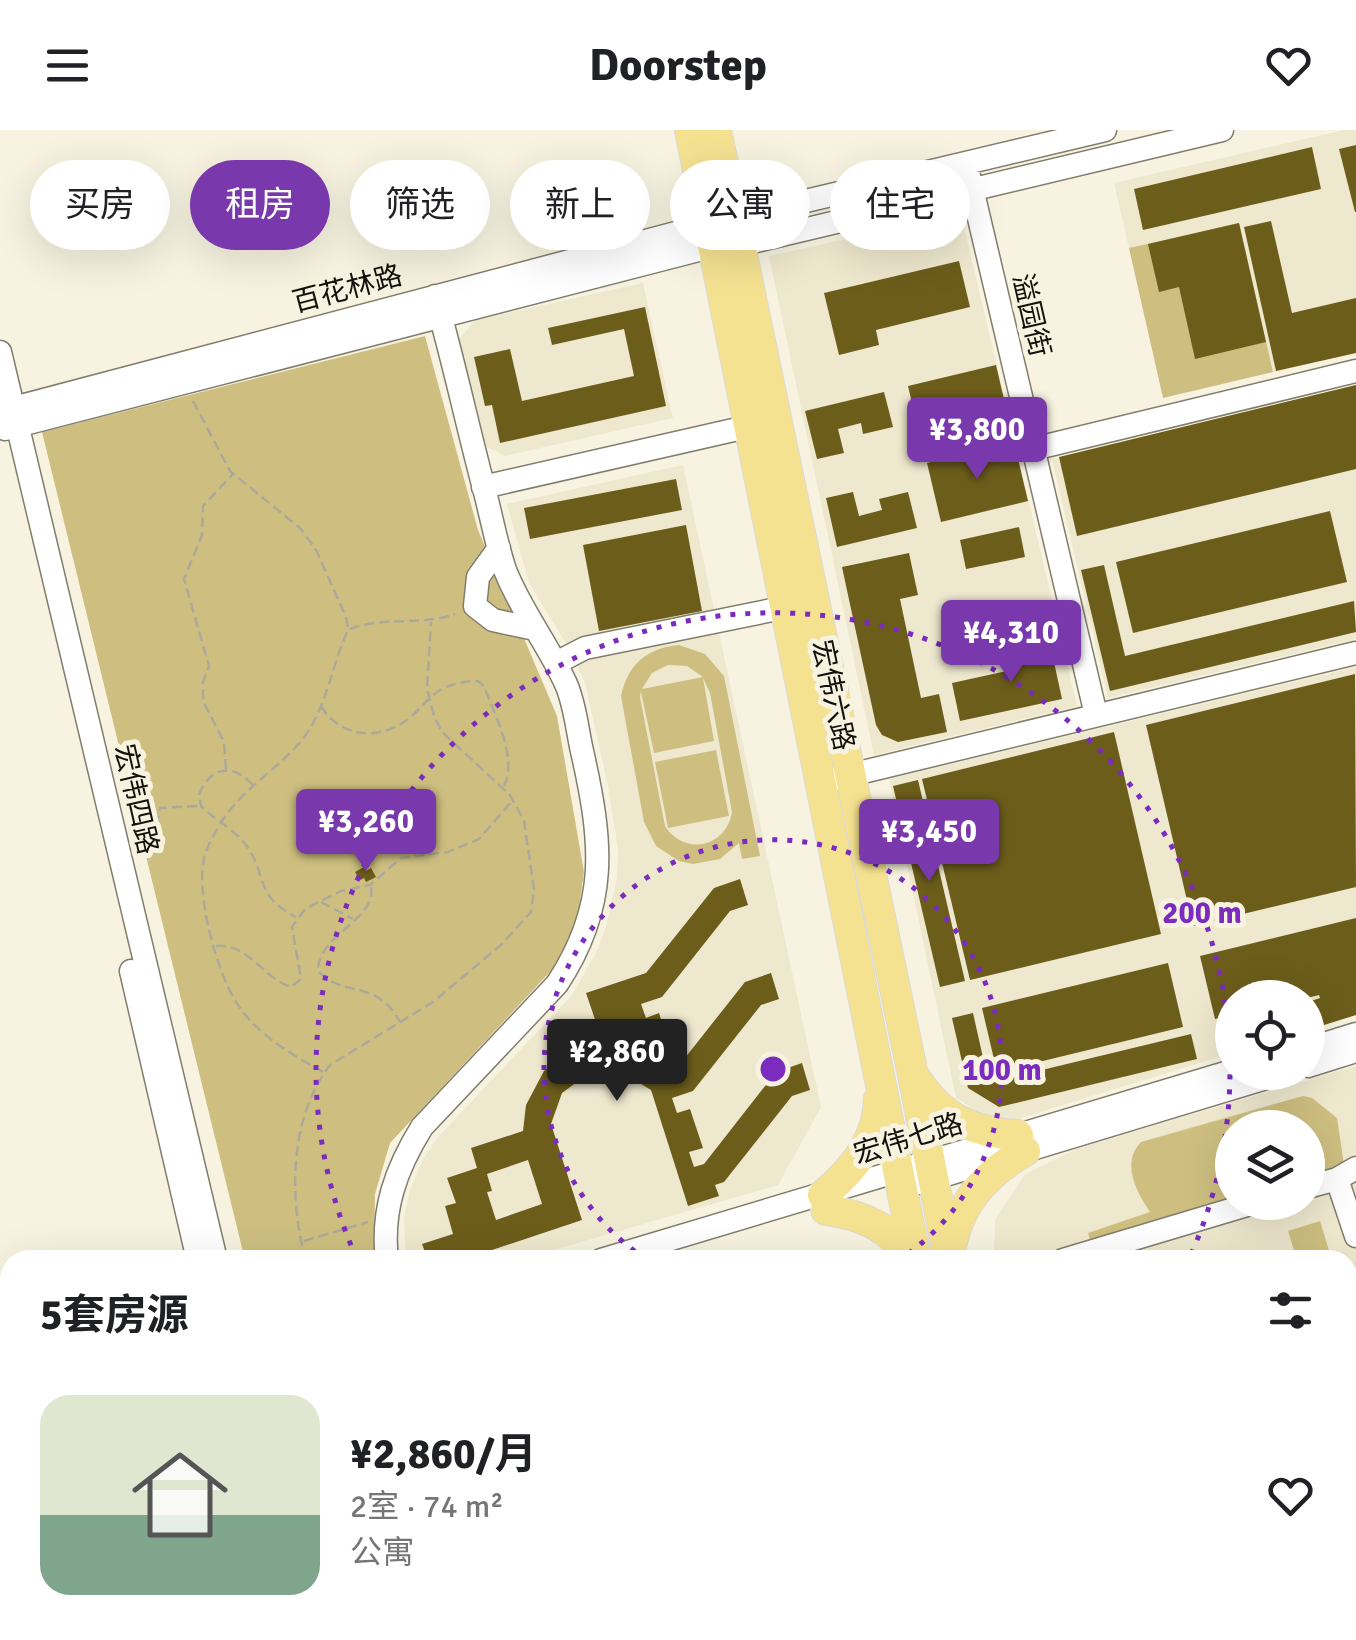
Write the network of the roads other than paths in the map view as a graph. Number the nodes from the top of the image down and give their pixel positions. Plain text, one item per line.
1 (690, 130) edge
2 (716, 130) edge
3 (1105, 130) edge
4 (1222, 130) edge
5 (700, 160) edge
6 (718, 160) edge
7 (970, 162) edge
8 (970, 181) edge
9 (972, 190) junction
10 (810, 218) edge
11 (670, 247) edge
12 (726, 250) edge
13 (727, 250) edge
14 (438, 306) junction
15 (0, 352) edge
16 (1356, 371) edge
17 (7, 416) edge
18 (751, 426) junction
19 (1033, 449) junction
20 (483, 487) junction
21 (500, 548) junction
22 (787, 607) junction
23 (535, 629) junction
24 (1356, 653) edge
25 (556, 664) junction
26 (1096, 716) junction
27 (836, 778) junction
28 (1356, 1034) edge
29 (1325, 1043) edge
30 (1356, 1051) edge
31 (1325, 1061) edge
32 (913, 1075) junction
33 (1215, 1077) edge
34 (880, 1080) junction
35 (1219, 1090) edge
36 (1022, 1143) junction
37 (931, 1170) junction
38 (1346, 1173) edge
39 (901, 1179) junction
40 (825, 1202) junction
41 (1215, 1215) edge
42 (1356, 1236) edge
43 (196, 1250) edge
44 (214, 1250) edge
45 (387, 1250) edge
46 (639, 1250) edge
47 (685, 1250) edge
48 (904, 1250) edge
49 (912, 1250) edge
50 (947, 1250) edge
51 (951, 1250) edge
52 (1096, 1250) edge

1 - 5 main road, 宏伟六路
2 - 6 main road, 宏伟六路
3 - 7 street
4 - 9 street
8 - 9 street, 溢园街
9 - 10 street
9 - 19 street, 溢园街
11 - 14 street, 百花林路
12 - 18 main road, 宏伟六路
13 - 27 main road, 宏伟六路
14 - 17 street, 百花林路
14 - 17 street, 百花林路
14 - 20 street
15 - 17 street, 宏伟四路
16 - 19 street
17 - 43 street, 宏伟四路
17 - 44 street, 宏伟四路
18 - 20 street
18 - 22 main road, 宏伟六路
19 - 26 street, 溢园街
20 - 21 street
21 - 23 street
21 - 23 street
22 - 25 street
22 - 27 main road, 宏伟六路
23 - 25 street
24 - 26 street
25 - 45 street
26 - 27 street
27 - 32 main road, 宏伟六路
27 - 34 main road, 宏伟六路
28 - 29 street
30 - 31 street
32 - 36 main road
32 - 37 main road, 宏伟六路
33 - 36 street, 宏伟七路
34 - 39 main road, 宏伟六路
34 - 40 main road
35 - 36 street, 宏伟七路
36 - 37 street, 宏伟七路
36 - 51 main road
37 - 39 street, 宏伟七路
37 - 50 main road, 宏伟六路
38 - 42 street
39 - 40 street, 宏伟七路
39 - 49 main road, 宏伟六路
40 - 46 street, 宏伟七路
40 - 47 street, 宏伟七路
40 - 48 main road
41 - 52 street

